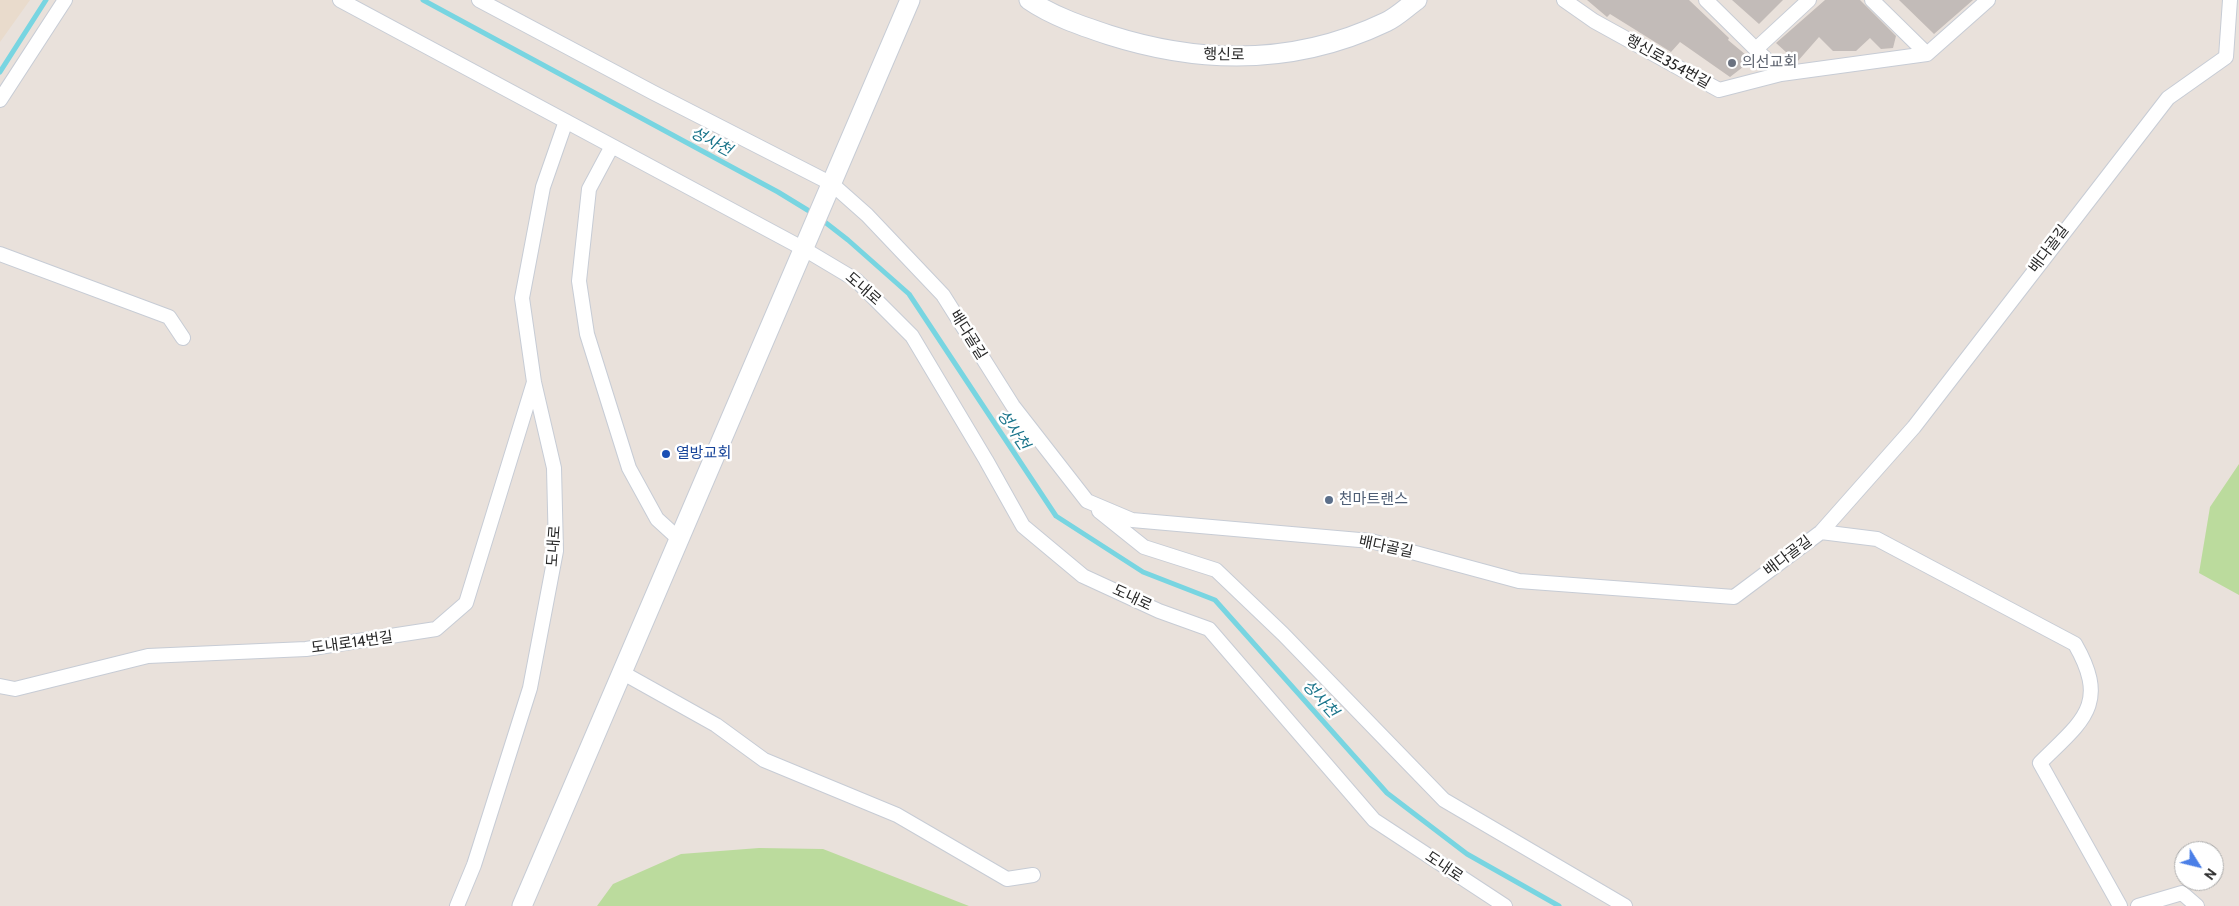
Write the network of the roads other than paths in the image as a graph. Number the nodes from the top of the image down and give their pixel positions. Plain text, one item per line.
1 (65, 0) edge
2 (340, 0) edge
3 (479, 0) edge
4 (910, 0) edge
5 (1029, 0) edge
6 (1417, 0) edge
7 (1564, 0) edge
8 (1706, 0) edge
9 (1810, 0) edge
10 (1872, 0) edge
11 (1988, 0) edge
12 (2230, 0) edge
13 (1756, 49) junction
14 (1927, 54) junction
15 (1781, 74) junction
16 (0, 100) edge
17 (566, 121) junction
18 (612, 146) junction
19 (829, 189) junction
20 (806, 244) junction
21 (0, 254) edge
22 (183, 338) dead end
23 (534, 382) junction
24 (1087, 501) junction
25 (1821, 532) junction
26 (680, 540) junction
27 (623, 673) junction
28 (0, 686) edge
29 (1033, 875) dead end
30 (457, 906) edge
31 (522, 906) edge
32 (1505, 906) edge
33 (1625, 906) edge
34 (2120, 906) edge
35 (2138, 906) edge
36 (2197, 906) edge

1 - 16 street
2 - 17 street, 도내로
3 - 19 street, 배다골길
4 - 19 street
5 - 6 street, 행신로
7 - 15 street, 행신로354번길
8 - 13 street
9 - 13 street
10 - 14 street
11 - 14 street
12 - 25 street, 배다골길
13 - 15 street
14 - 15 street, 행신로354번길
17 - 18 street, 도내로
17 - 23 street, 도내로
18 - 20 street, 도내로
18 - 26 street
19 - 20 street
19 - 24 street, 배다골길
20 - 26 street
20 - 32 street, 도내로
21 - 22 street
23 - 28 street, 도내로14번길
23 - 30 street, 도내로
24 - 25 street, 배다골길
24 - 33 street, 배다골길
25 - 34 street
26 - 27 street
27 - 29 street
27 - 31 street
35 - 36 street

